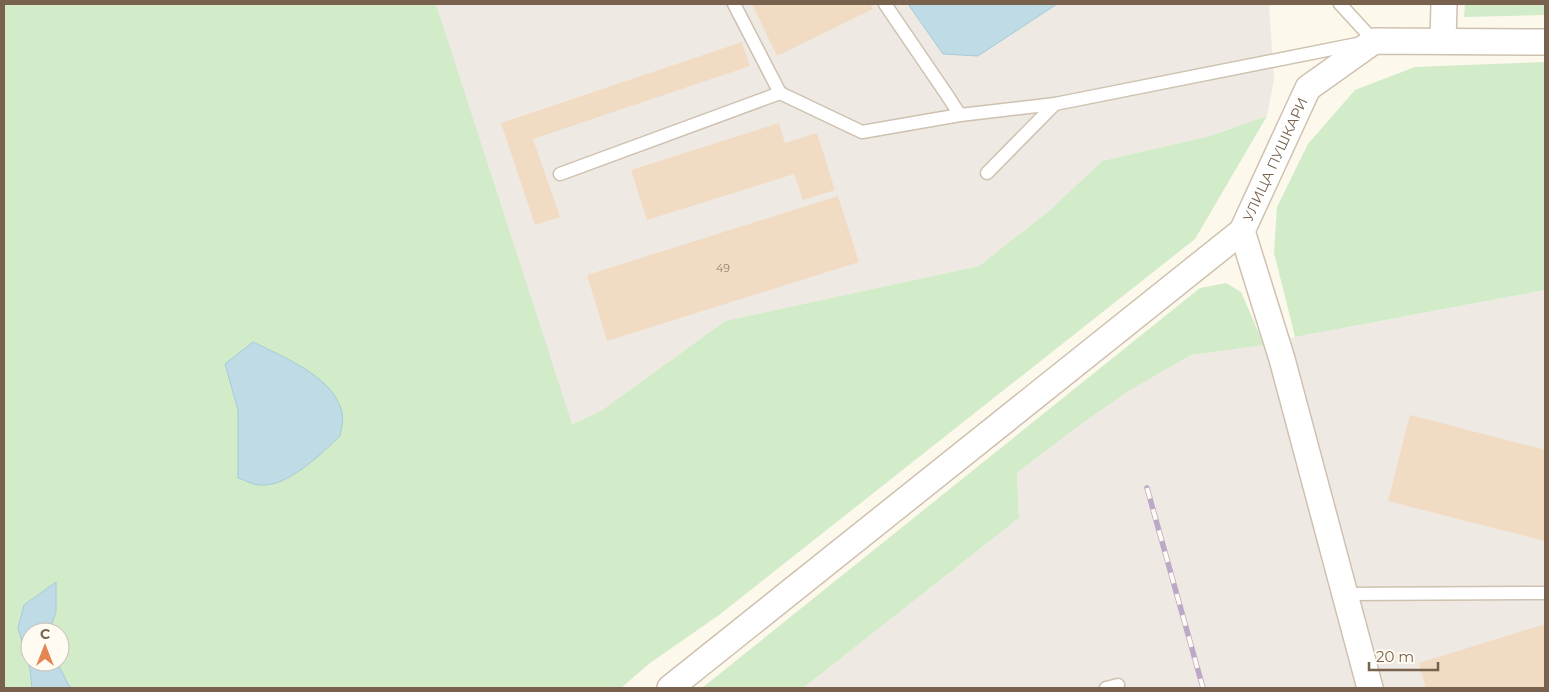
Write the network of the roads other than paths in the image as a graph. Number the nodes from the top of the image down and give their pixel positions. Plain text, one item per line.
1 (734, 4) edge
2 (885, 4) edge
3 (1340, 4) edge
4 (1444, 4) edge
5 (1374, 41) junction
6 (1443, 41) junction
7 (1545, 42) edge
8 (780, 93) junction
9 (1054, 104) junction
10 (960, 115) junction
11 (987, 173) dead end
12 (560, 174) dead end
13 (1242, 231) junction
14 (1545, 593) edge
15 (1345, 594) junction
16 (670, 688) edge
17 (1370, 688) edge

1 - 8 lane
2 - 10 lane
3 - 5 lane
4 - 6 street
5 - 6 street
5 - 9 lane
5 - 13 street, УЛИЦА ПУШКАРИ
6 - 7 street
8 - 10 lane
8 - 12 lane
9 - 10 lane
9 - 11 lane
13 - 15 street
13 - 16 street
14 - 15 lane
15 - 17 street

